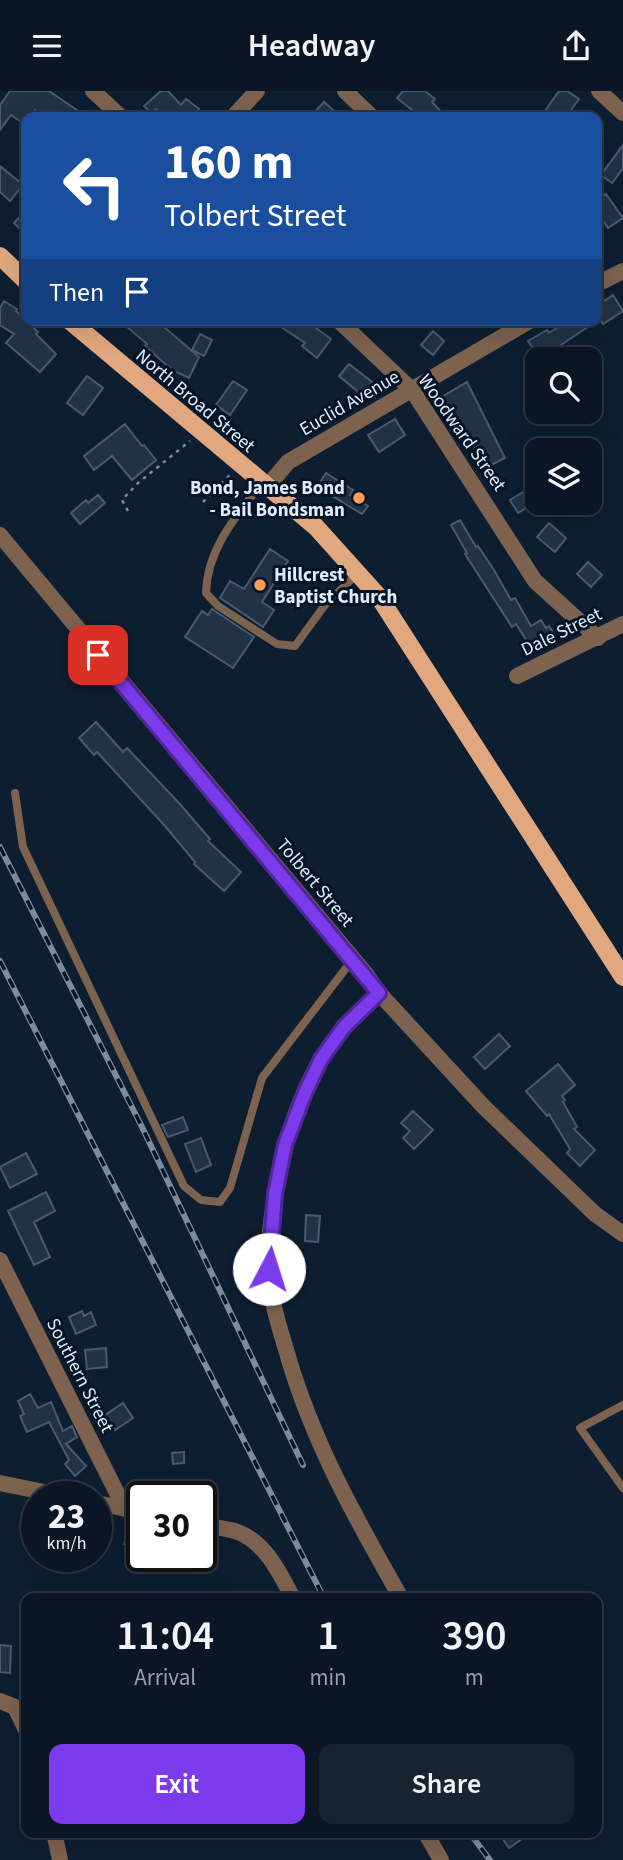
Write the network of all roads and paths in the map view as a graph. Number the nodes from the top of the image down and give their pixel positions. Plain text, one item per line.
1 (93, 91) edge
2 (257, 91) edge
3 (345, 91) edge
4 (601, 92) edge
5 (116, 112) edge
6 (238, 112) edge
7 (367, 112) edge
8 (623, 113) edge
9 (0, 256) edge
10 (623, 271) edge
11 (21, 276) edge
12 (602, 282) edge
13 (76, 326) edge
14 (344, 326) edge
15 (521, 326) edge
16 (412, 390) junction
17 (201, 432) junction
18 (239, 465) junction
19 (264, 485) junction
20 (203, 502) dead end
21 (128, 512) dead end
22 (0, 535) edge
23 (358, 573) junction
24 (623, 624) edge
25 (598, 638) junction
26 (517, 676) dead end
27 (15, 793) dead end
28 (353, 959) junction
29 (623, 977) edge
30 (379, 993) junction
31 (623, 1234) edge
32 (0, 1260) edge
33 (623, 1405) edge
34 (0, 1483) edge
35 (21, 1487) edge
36 (623, 1488) edge
37 (112, 1506) edge
38 (125, 1509) joint
39 (217, 1528) edge
40 (290, 1593) edge
41 (398, 1593) edge
42 (0, 1702) edge
43 (21, 1720) edge
44 (55, 1838) edge
45 (428, 1838) edge
46 (60, 1860) edge
47 (441, 1860) edge

1 - 5 street
2 - 6 street
3 - 7 street
4 - 8 street
9 - 11 main road
10 - 12 street
13 - 17 main road, North Broad Street
14 - 16 street, Woodward Street
15 - 16 street, Euclid Avenue
16 - 19 street, Euclid Avenue
16 - 25 street, Woodward Street
17 - 18 main road, North Broad Street
17 - 21 path
18 - 19 main road, North Broad Street
18 - 20 path
19 - 23 main road, North Broad Street
19 - 23 lane
22 - 28 street, Tolbert Street
23 - 29 main road, North Broad Street
24 - 25 street, Dale Street
25 - 26 street, Dale Street
27 - 28 lane
28 - 30 street, Tolbert Street
30 - 31 street, Tolbert Street
30 - 41 street
32 - 38 street, Southern Street
33 - 36 lane
34 - 35 street
37 - 38 street
39 - 40 street
42 - 43 street
44 - 46 street
45 - 47 street

